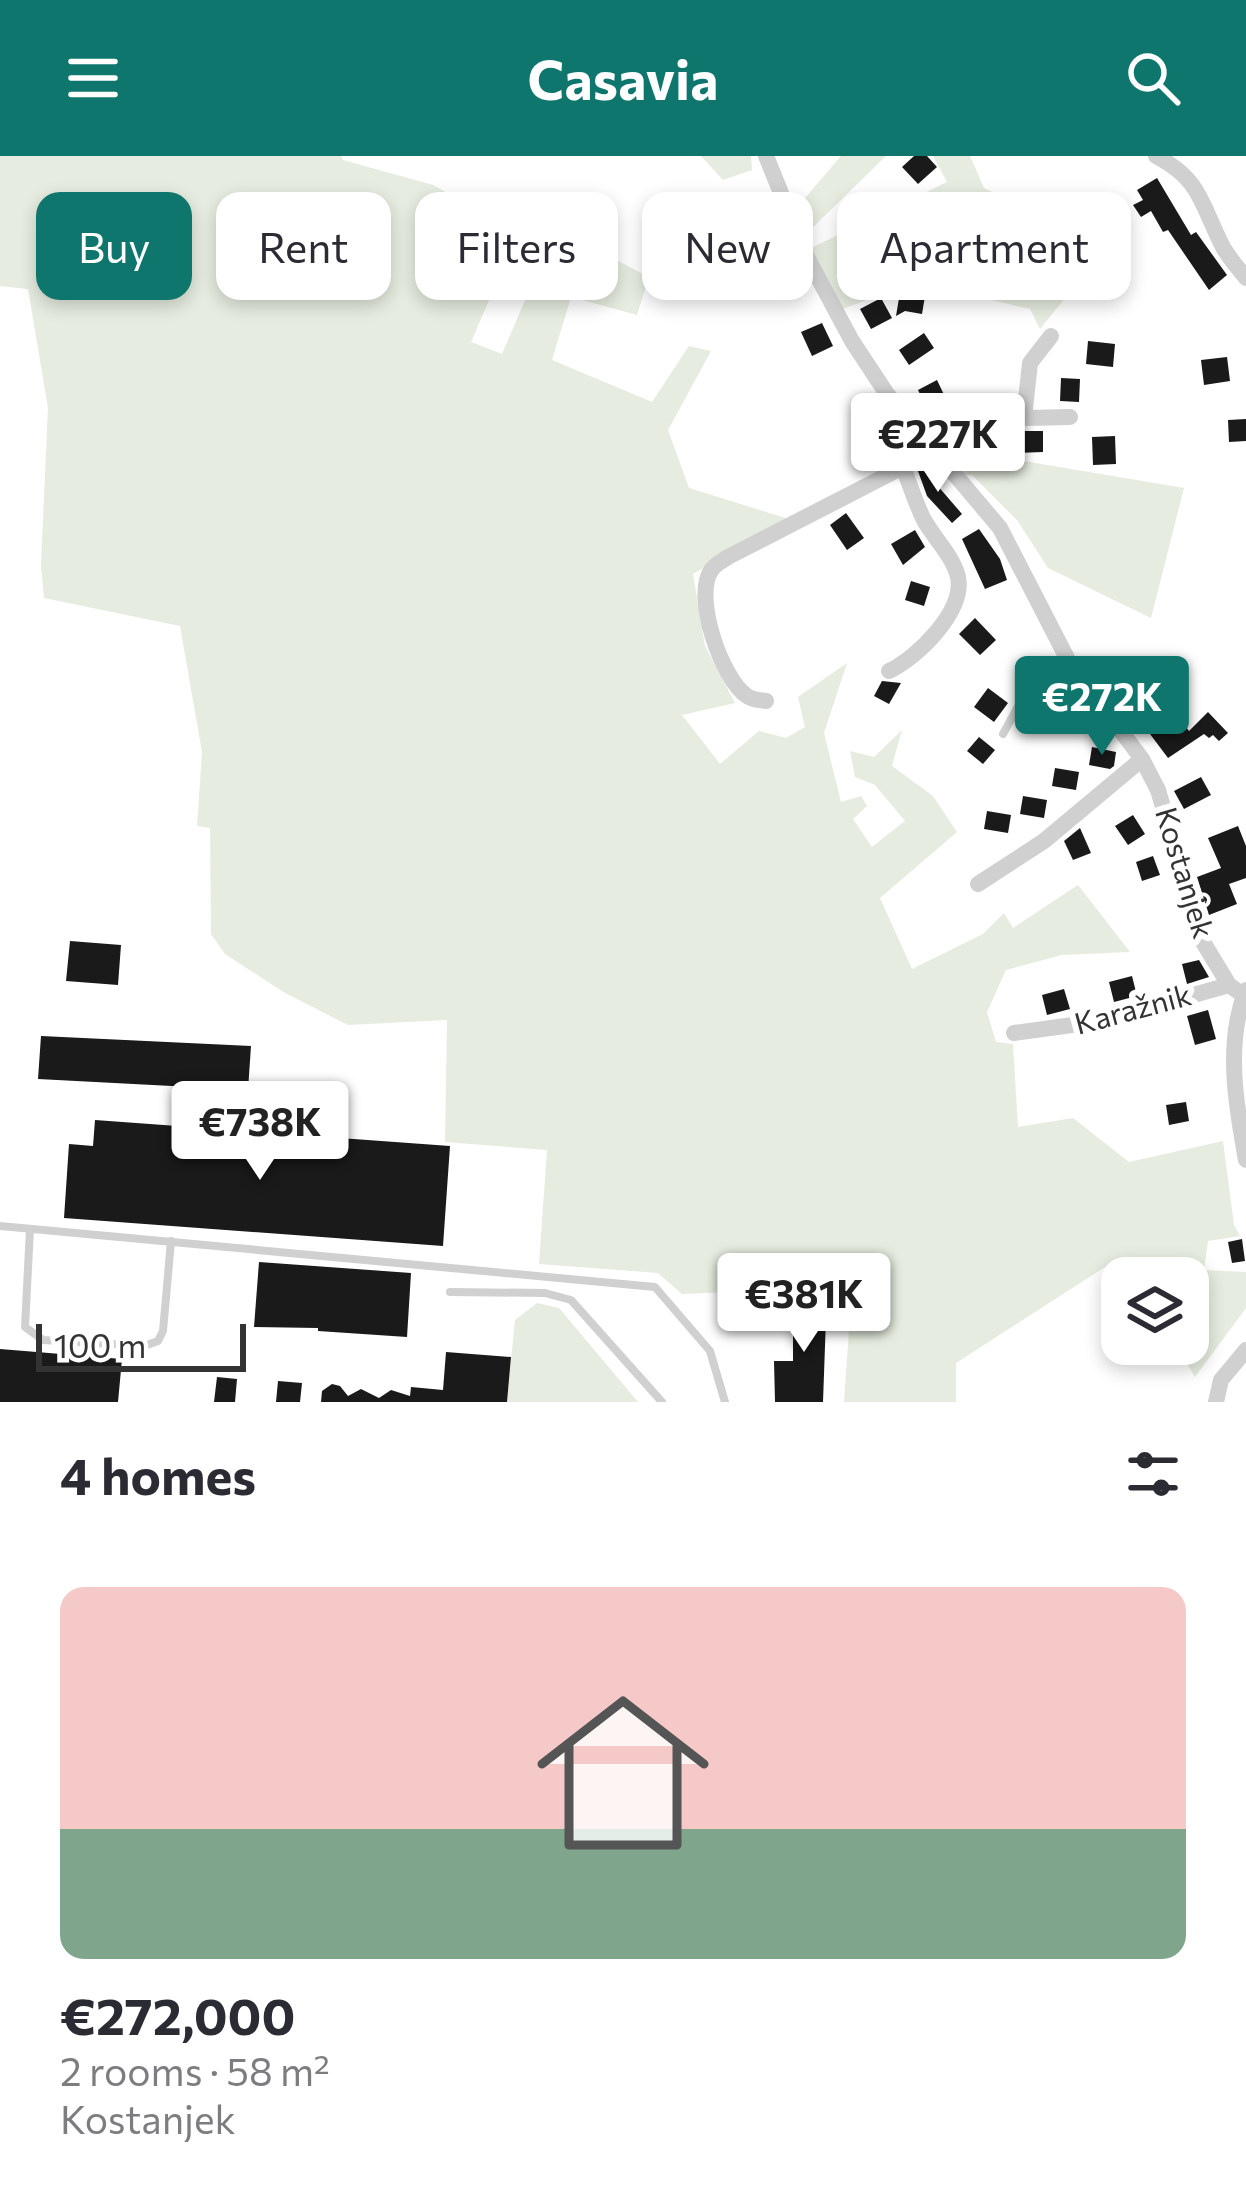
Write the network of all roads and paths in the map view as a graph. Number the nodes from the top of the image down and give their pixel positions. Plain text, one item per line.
1 (766, 156) edge
2 (1156, 156) edge
3 (1246, 278) edge
4 (1051, 336) dead end
5 (1070, 417) dead end
6 (1024, 418) junction
7 (918, 430) junction
8 (933, 444) junction
9 (903, 467) junction
10 (1068, 660) junction
11 (890, 671) dead end
12 (766, 701) dead end
13 (1003, 734) dead end
14 (1142, 759) junction
15 (978, 884) dead end
16 (1241, 992) edge
17 (1014, 1033) dead end
18 (1246, 1160) edge
19 (0, 1226) edge
20 (30, 1228) junction
21 (171, 1241) junction
22 (450, 1292) dead end
23 (1246, 1350) edge
24 (662, 1402) edge
25 (724, 1402) edge
26 (1216, 1402) edge

1 - 7 street, Kostanjek
2 - 3 street
4 - 6 street
5 - 6 street
6 - 7 street
7 - 8 street, Kostanjek
8 - 9 street
8 - 10 street, Kostanjek
9 - 11 street
9 - 12 street
10 - 13 lane
10 - 14 street, Kostanjek
14 - 15 street
14 - 16 street, Kostanjek
16 - 17 street, Karažnik
16 - 18 street
19 - 20 lane
20 - 21 lane
20 - 21 lane
21 - 25 lane
22 - 24 lane
23 - 26 street

